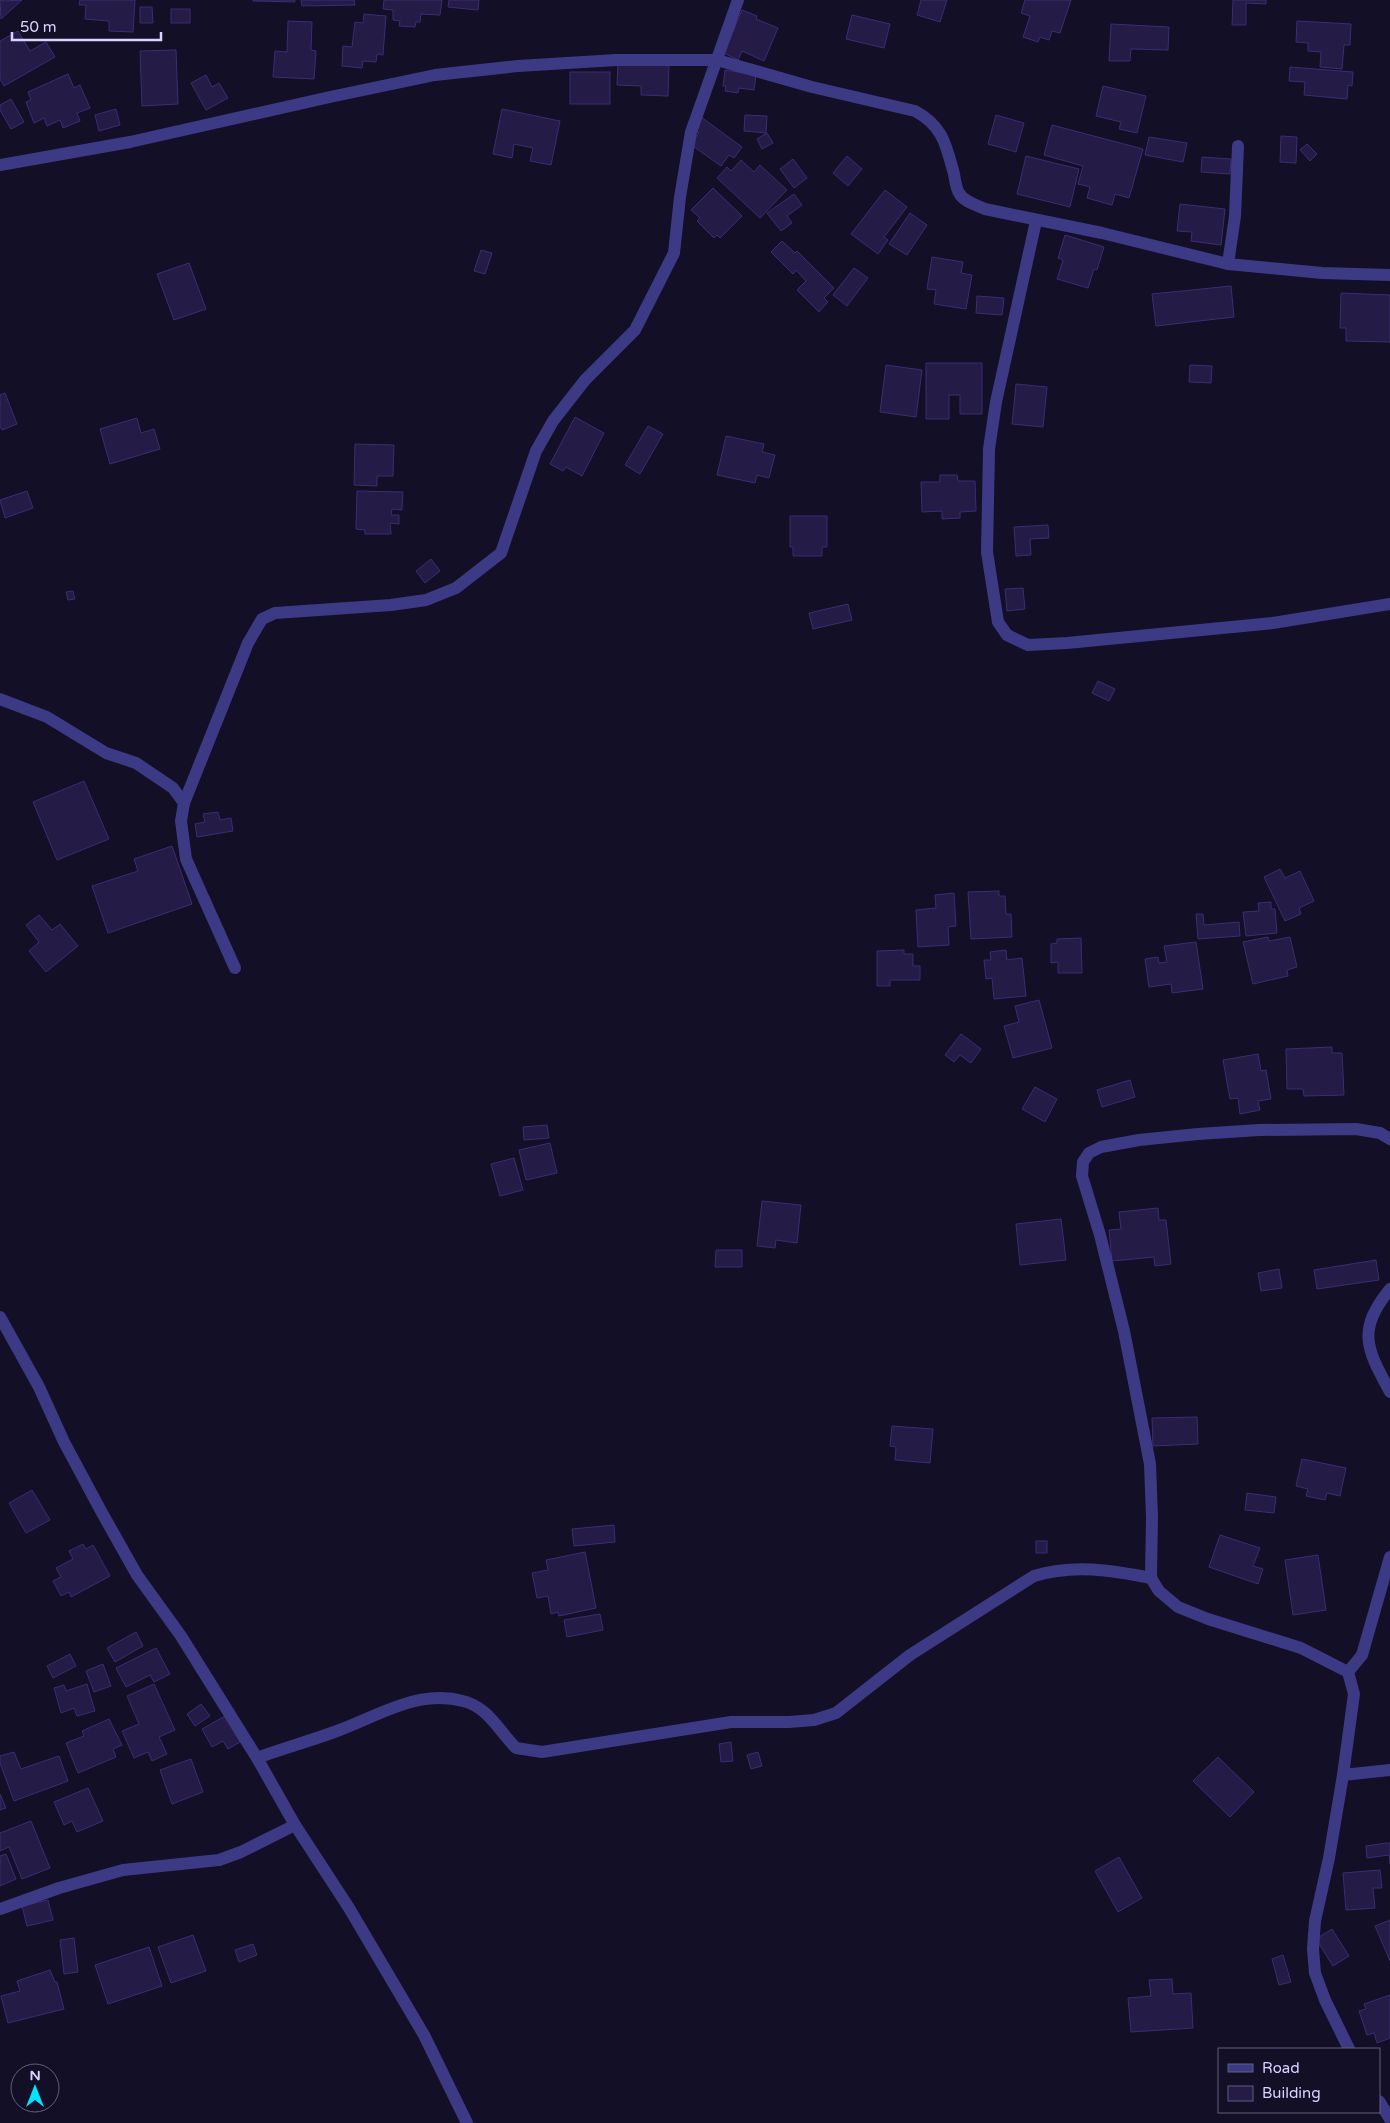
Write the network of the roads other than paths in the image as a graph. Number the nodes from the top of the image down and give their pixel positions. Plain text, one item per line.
1 (738, 0) edge
2 (717, 60) junction
3 (1238, 146) dead end
4 (0, 165) edge
5 (1036, 221) junction
6 (1228, 264) junction
7 (1390, 275) edge
8 (1390, 604) edge
9 (0, 698) edge
10 (184, 803) junction
11 (235, 968) dead end
12 (1390, 1139) edge
13 (1390, 1289) edge
14 (0, 1317) edge
15 (1390, 1392) edge
16 (1390, 1557) edge
17 (1151, 1578) junction
18 (1348, 1672) junction
19 (257, 1758) junction
20 (1390, 1770) edge
21 (1343, 1775) junction
22 (295, 1825) junction
23 (0, 1909) edge
24 (1349, 2048) edge
25 (1380, 2103) edge
26 (1390, 2119) edge
27 (467, 2123) edge

1 - 2 street
2 - 4 street
2 - 5 street
2 - 10 street
3 - 6 street
5 - 6 street
5 - 8 street
6 - 7 street
9 - 10 street
10 - 11 street
12 - 17 street
13 - 15 street
14 - 19 street
16 - 18 street
17 - 18 street
17 - 19 street
18 - 21 street
19 - 22 street
20 - 21 street
21 - 24 street
22 - 23 street
22 - 27 street
25 - 26 street

